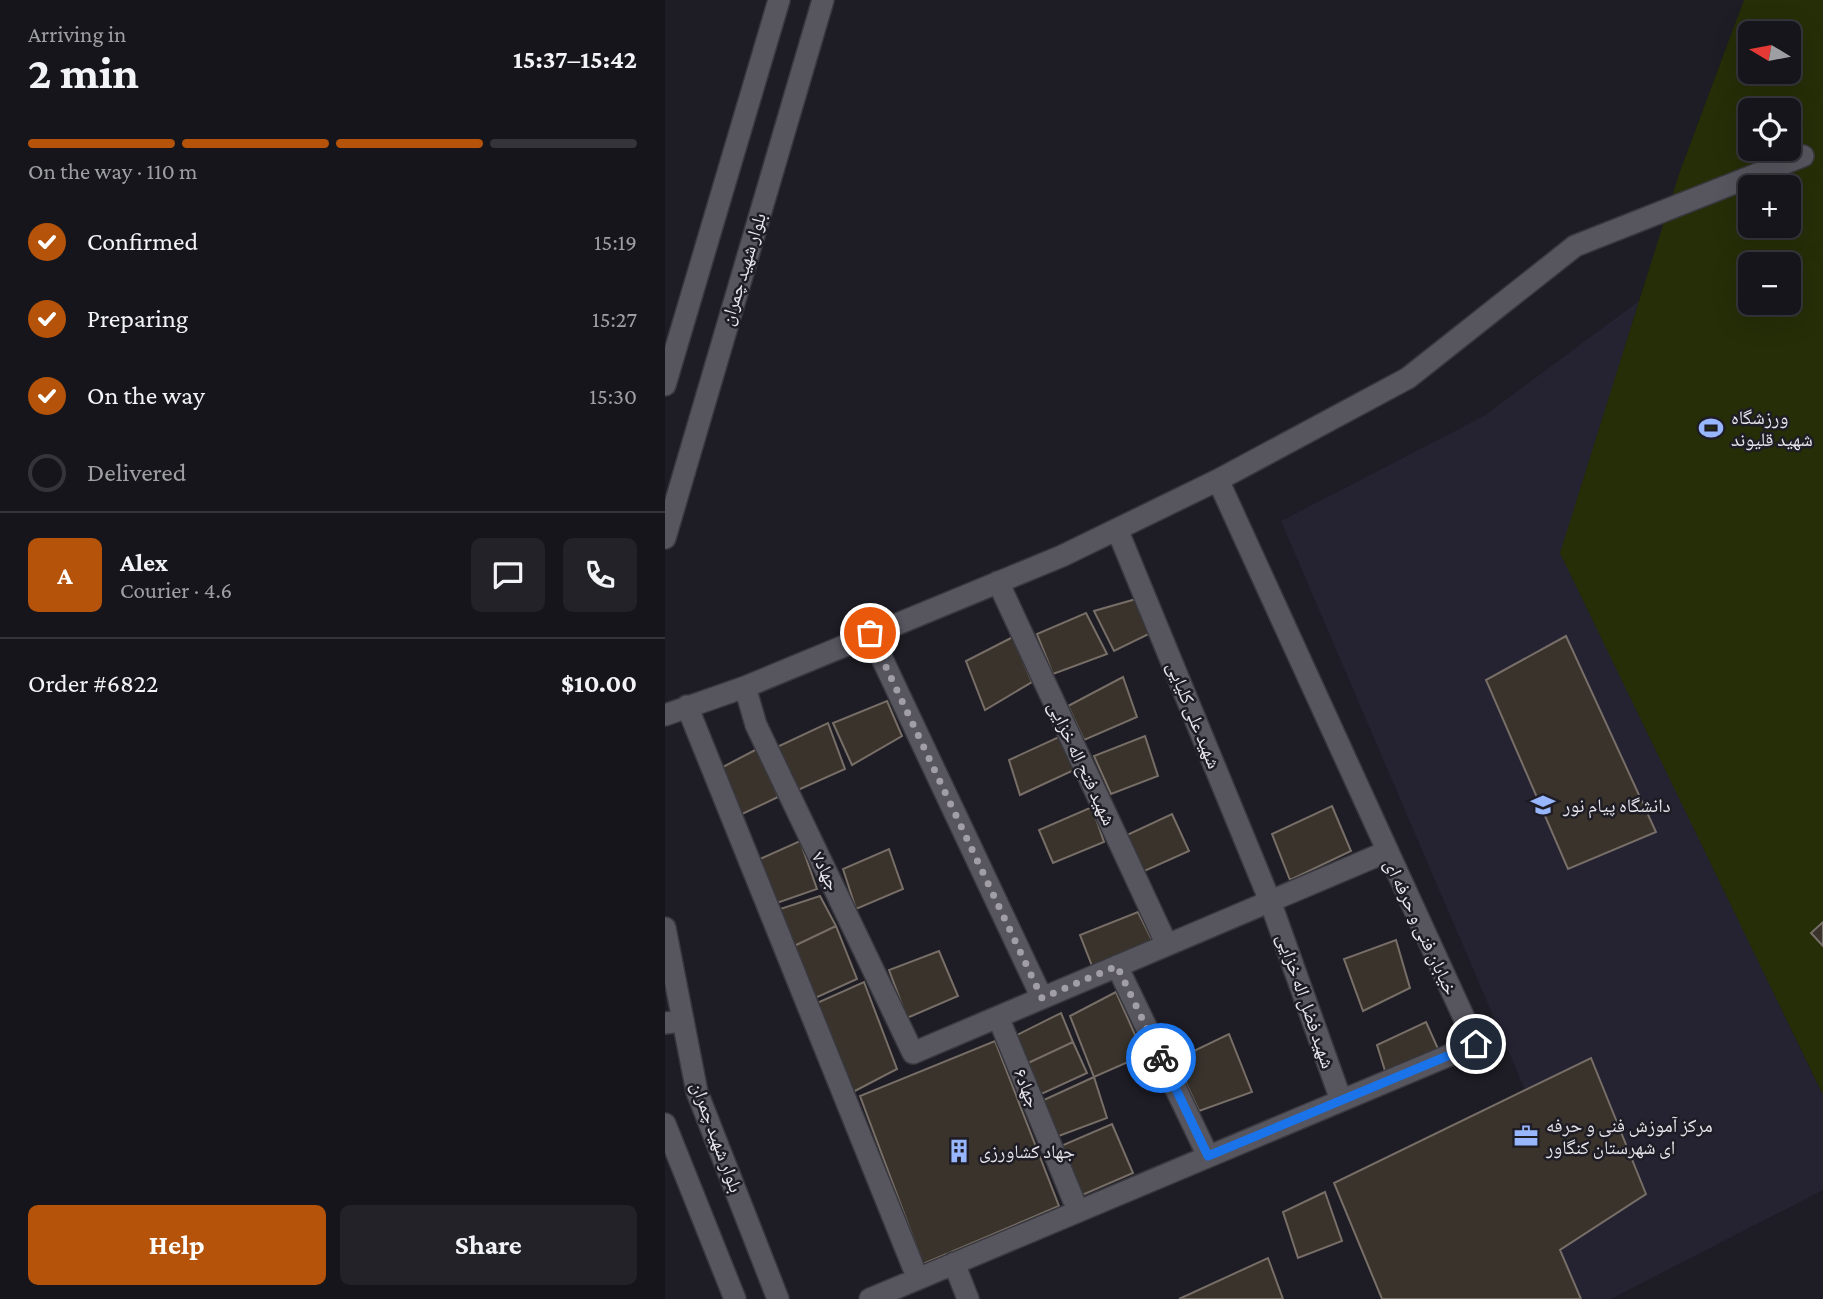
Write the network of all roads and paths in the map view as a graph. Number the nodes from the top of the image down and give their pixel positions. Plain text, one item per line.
1 (779, 0) edge
2 (823, 0) edge
3 (1803, 156) dead end
4 (665, 385) edge
5 (1218, 480) junction
6 (1117, 530) junction
7 (665, 538) edge
8 (998, 582) junction
9 (870, 633) junction
10 (745, 687) junction
11 (687, 706) junction
12 (665, 715) edge
13 (1386, 852) junction
14 (1270, 901) junction
15 (665, 928) edge
16 (1167, 945) junction
17 (1117, 966) junction
18 (1042, 998) junction
19 (997, 1017) junction
20 (674, 1022) edge
21 (1341, 1100) junction
22 (665, 1124) edge
23 (1208, 1156) junction
24 (1073, 1199) dead end
25 (954, 1264) junction
26 (918, 1279) junction
27 (735, 1299) edge
28 (778, 1299) edge
29 (870, 1299) edge
30 (968, 1299) edge

1 - 4 street
2 - 7 street, بلوار شهید چمران
3 - 5 street
5 - 6 street
5 - 13 street, خیابان فنی و حرفه ای
6 - 8 street
6 - 14 street, شهید علی کلیایی
8 - 9 street
8 - 16 street, شهید فتح اله خزایی
9 - 10 street
9 - 18 street
10 - 11 street
10 - 19 street, جهاد۷
11 - 12 street
11 - 26 street
13 - 14 street
13 - 21 street, خیابان فنی و حرفه ای
14 - 16 street
14 - 21 street, شهید فضل اله خزایی
15 - 20 street, بلوار شهید چمران
16 - 17 street
17 - 18 street
17 - 23 street
18 - 19 street
19 - 24 street, جهاد۶
20 - 28 street, بلوار شهید چمران
21 - 23 street, خیابان فنی و حرفه ای
22 - 27 street
23 - 25 street, خیابان فنی و حرفه ای
25 - 26 street, خیابان فنی و حرفه ای
25 - 30 street
26 - 29 street, خیابان فنی و حرفه ای

